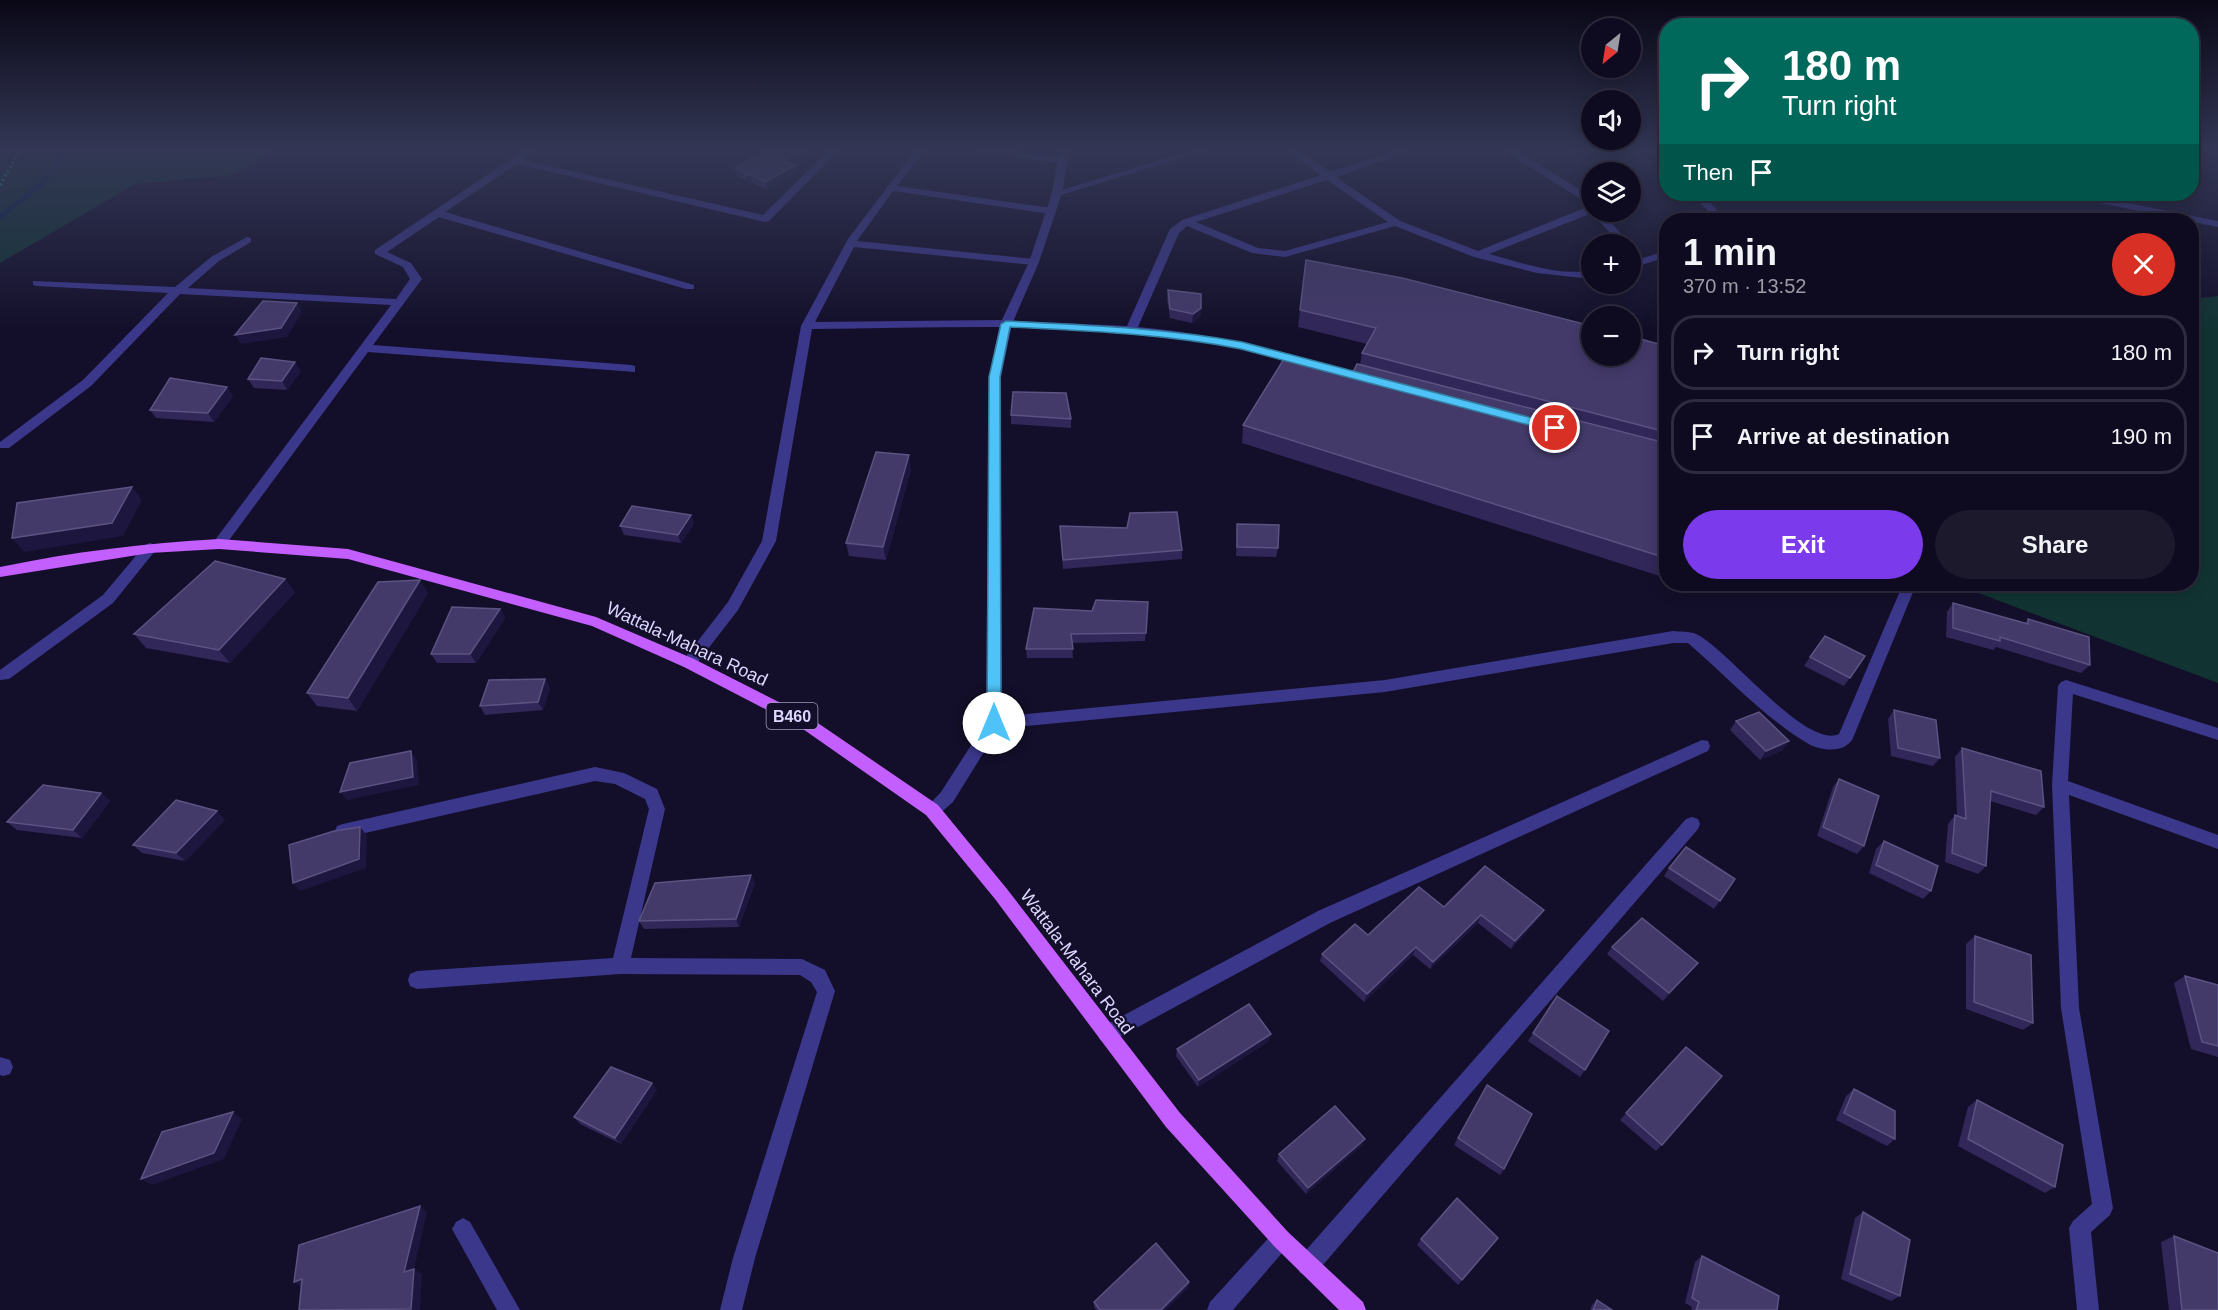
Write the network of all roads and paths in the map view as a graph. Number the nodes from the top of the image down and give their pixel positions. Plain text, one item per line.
1 (443, 209) edge
2 (724, 209) edge
3 (775, 209) edge
4 (875, 209) edge
5 (1038, 209) edge
6 (1227, 209) edge
7 (1376, 209) edge
8 (2132, 209) edge
9 (1051, 211) joint
10 (1581, 212) edge
11 (437, 213) junction
12 (2148, 213) edge
13 (1186, 222) junction
14 (1605, 222) edge
15 (2199, 222) edge
16 (1396, 223) junction
17 (2218, 224) edge
18 (1616, 234) edge
19 (247, 240) dead end
20 (851, 244) junction
21 (1478, 255) junction
22 (1659, 257) edge
23 (1034, 262) junction
24 (1641, 263) edge
25 (1581, 275) edge
26 (37, 283) dead end
27 (690, 287) dead end
28 (177, 291) junction
29 (398, 302) junction
30 (1006, 324) junction
31 (807, 326) junction
32 (1131, 330) junction
33 (363, 348) junction
34 (1311, 364) edge
35 (631, 369) dead end
36 (4, 446) dead end
37 (219, 544) junction
38 (150, 548) junction
39 (0, 572) edge
40 (1906, 591) edge
41 (689, 663) junction
42 (4, 675) dead end
43 (994, 723) junction
44 (2218, 734) edge
45 (1702, 746) dead end
46 (2060, 785) junction
47 (932, 810) junction
48 (1692, 824) dead end
49 (343, 831) edge
50 (2218, 842) edge
51 (620, 966) junction
52 (417, 980) dead end
53 (1107, 1034) junction
54 (463, 1229) dead end
55 (1281, 1239) junction
56 (1308, 1266) junction
57 (508, 1310) edge
58 (731, 1310) edge
59 (1218, 1310) edge
60 (1355, 1310) edge
61 (2088, 1310) edge

1 - 11 street
2 - 3 street
4 - 20 street
5 - 9 street
6 - 13 street
7 - 16 street
8 - 12 street
9 - 23 street
10 - 21 street
11 - 27 street
11 - 29 street
13 - 16 street
13 - 32 street
14 - 18 street
15 - 17 street
16 - 21 street
19 - 28 street
20 - 23 street
20 - 31 street
21 - 25 street
22 - 24 street
23 - 30 street
26 - 28 street
28 - 29 street
28 - 36 street
29 - 33 street
30 - 31 street
30 - 32 street
30 - 43 street
31 - 41 street
32 - 34 street
33 - 35 street
33 - 37 street
37 - 38 main road, Wattala-Mahara Road / B460
37 - 41 main road, Wattala-Mahara Road / B460
38 - 39 main road, Wattala-Mahara Road / B460
38 - 42 street
40 - 43 street
41 - 47 main road, Wattala-Mahara Road / B460
43 - 47 street
44 - 46 street
45 - 53 street
46 - 50 street
46 - 61 street
47 - 53 main road, Wattala-Mahara Road / B460
48 - 56 street
49 - 51 street
51 - 52 street
51 - 58 street
53 - 55 main road, Wattala-Mahara Road / B460
54 - 57 street
55 - 56 main road, Wattala-Mahara Road / B460
55 - 59 street
56 - 60 main road, Wattala-Mahara Road / B460

